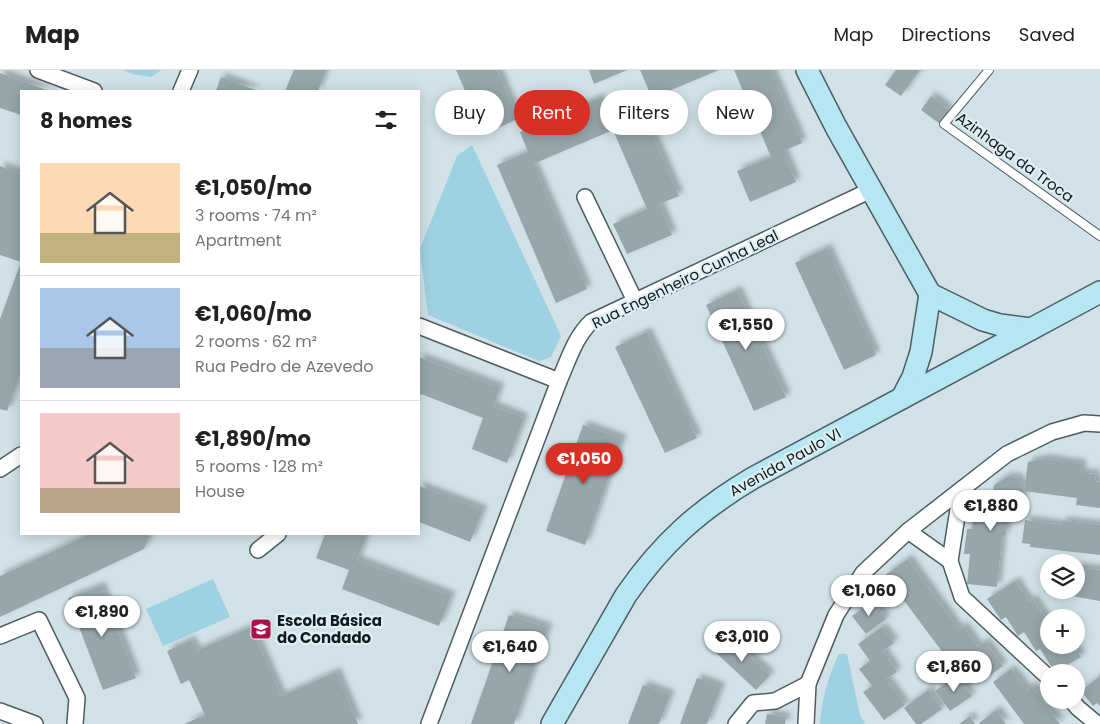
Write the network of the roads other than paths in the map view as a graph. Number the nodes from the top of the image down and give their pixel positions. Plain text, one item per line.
1 (38, 70) edge
2 (190, 70) edge
3 (806, 70) edge
4 (989, 70) edge
5 (91, 90) edge
6 (182, 90) edge
7 (872, 190) junction
8 (585, 197) dead end
9 (1100, 236) edge
10 (1100, 292) edge
11 (930, 294) junction
12 (635, 301) junction
13 (420, 326) edge
14 (1031, 329) junction
15 (560, 381) junction
16 (902, 398) junction
17 (1100, 424) edge
18 (20, 456) edge
19 (0, 468) edge
20 (961, 490) junction
21 (908, 531) junction
22 (277, 535) edge
23 (258, 550) dead end
24 (950, 561) junction
25 (0, 636) edge
26 (1040, 670) edge
27 (808, 684) junction
28 (1079, 709) edge
29 (0, 711) edge
30 (35, 724) edge
31 (75, 724) edge
32 (429, 724) edge
33 (552, 724) edge
34 (736, 724) edge
35 (806, 724) edge
36 (1097, 724) edge

1 - 5 street
2 - 6 street
3 - 7 main road
4 - 9 lane, Azinhaga da Troca
7 - 11 main road
7 - 12 street, Rua Engenheiro Cunha Leal
8 - 12 street
10 - 14 main road, Avenida Paulo VI
11 - 14 main road
11 - 16 main road
12 - 15 street, Rua Engenheiro Cunha Leal
13 - 15 street
14 - 16 main road, Avenida Paulo VI
15 - 32 street, Rua Engenheiro Cunha Leal
16 - 33 main road, Avenida Paulo VI
17 - 20 street
18 - 19 street
20 - 21 street
20 - 24 street
21 - 24 street
21 - 27 street
22 - 23 street
24 - 26 street
25 - 31 street
27 - 34 street
27 - 35 street
28 - 36 street
29 - 30 street

